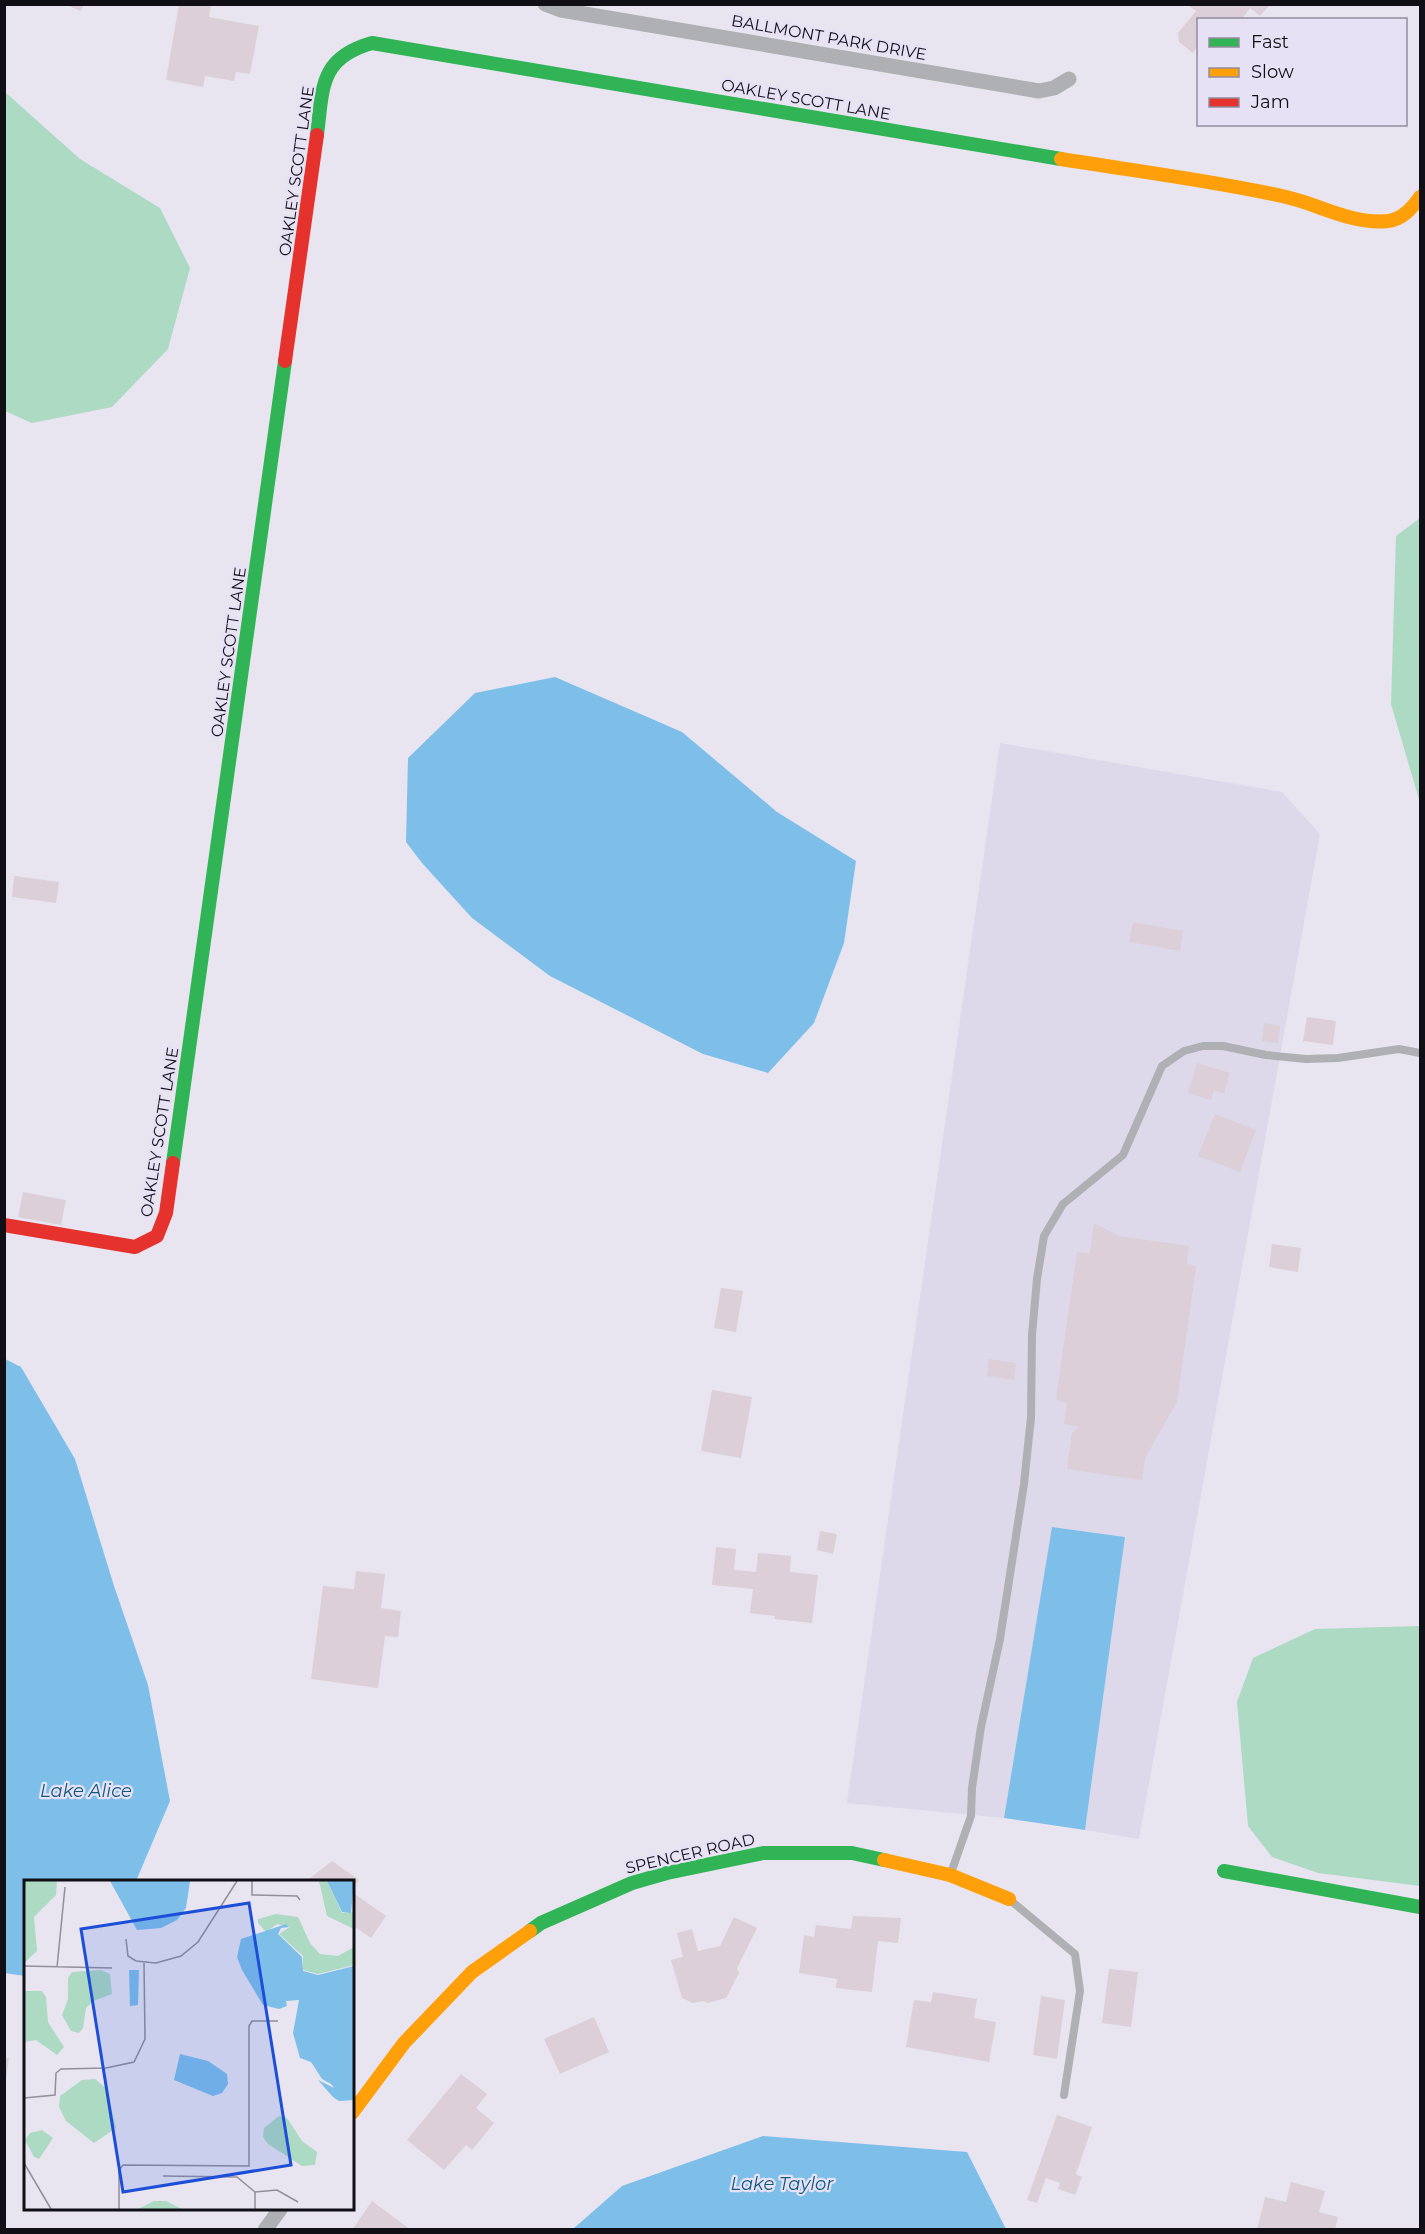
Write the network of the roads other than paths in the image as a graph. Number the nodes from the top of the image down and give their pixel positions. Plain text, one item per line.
1 (544, 4) edge
2 (1070, 80) dead end
3 (1420, 197) edge
4 (1420, 1053) edge
5 (4, 1225) edge
6 (1224, 1871) dead end
7 (950, 1875) junction
8 (1009, 1899) joint
9 (1420, 1907) edge
10 (1064, 2096) dead end
11 (354, 2110) edge
12 (279, 2210) edge
13 (265, 2229) edge

1 - 2 street, BALLMONT PARK DRIVE
3 - 5 street, OAKLEY SCOTT LANE
4 - 7 lane
6 - 9 street
7 - 8 street, SPENCER ROAD
7 - 11 street, SPENCER ROAD
8 - 10 lane
12 - 13 street

